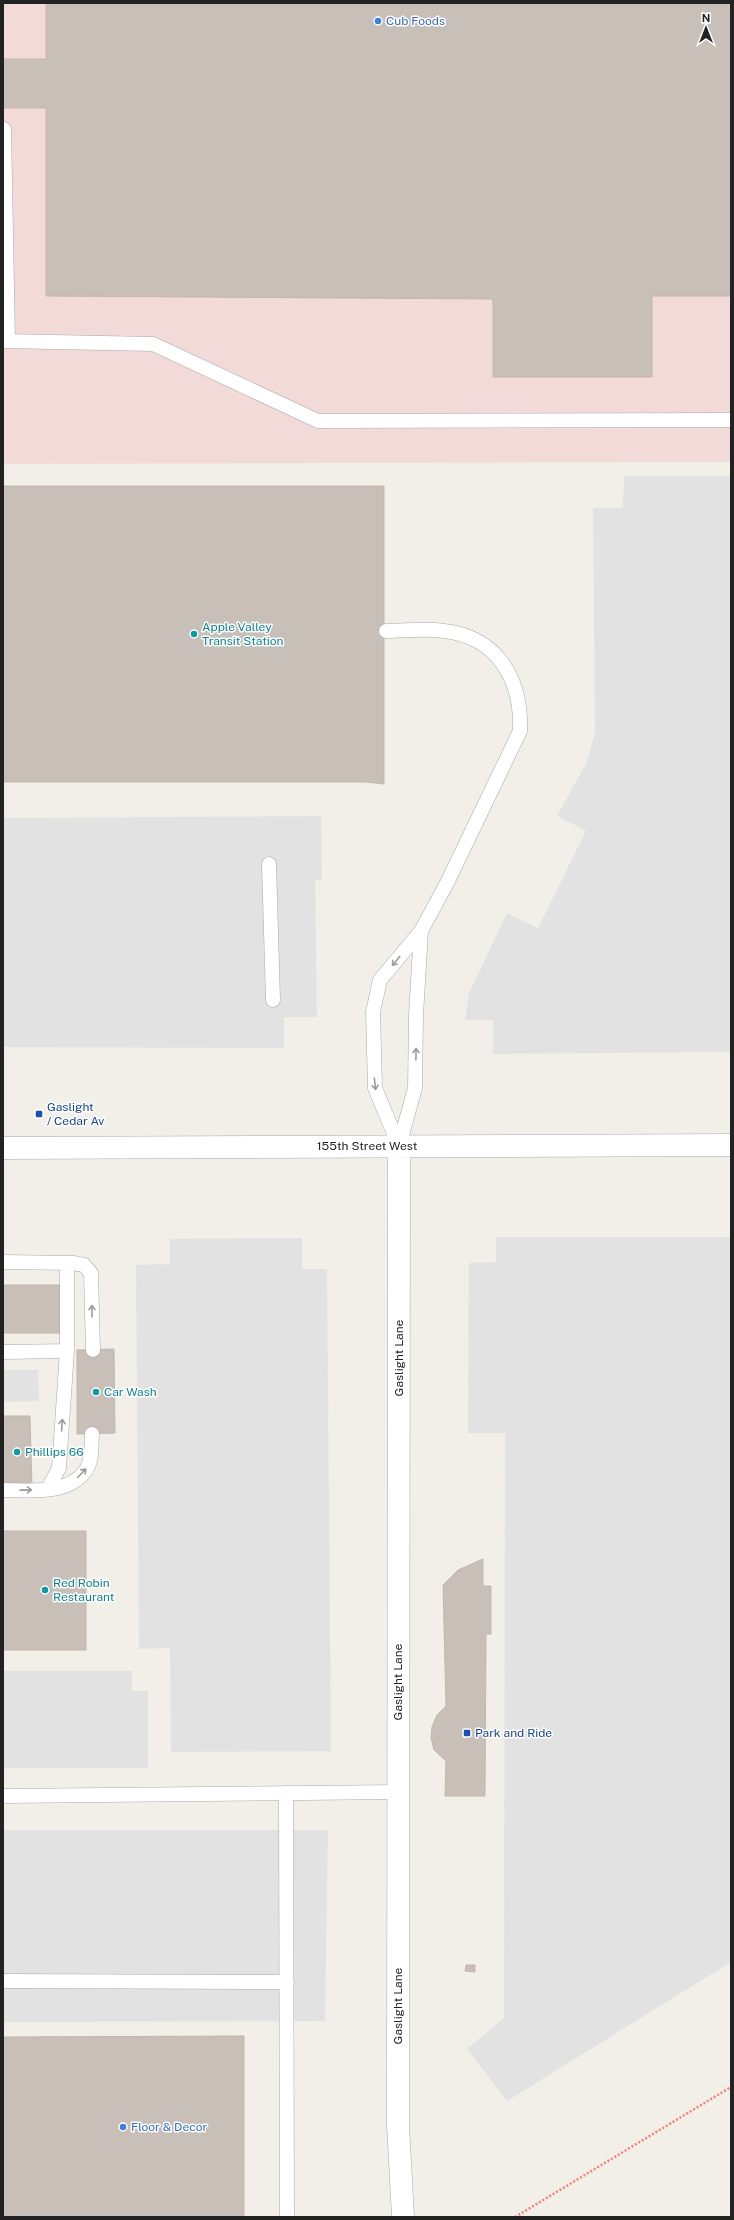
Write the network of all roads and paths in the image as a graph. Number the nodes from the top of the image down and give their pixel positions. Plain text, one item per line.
1 (4, 129) dead end
2 (6, 341) edge
3 (731, 420) edge
4 (386, 631) dead end
5 (269, 864) dead end
6 (421, 931) junction
7 (273, 1000) dead end
8 (731, 1145) edge
9 (399, 1146) junction
10 (3, 1148) edge
11 (3, 1262) edge
12 (67, 1263) junction
13 (93, 1350) dead end
14 (67, 1351) junction
15 (3, 1352) edge
16 (92, 1434) dead end
17 (48, 1489) junction
18 (3, 1490) edge
19 (398, 1792) junction
20 (286, 1793) junction
21 (3, 1796) edge
22 (3, 1981) edge
23 (287, 1982) junction
24 (731, 2087) edge
25 (288, 2217) edge
26 (403, 2217) edge
27 (515, 2217) edge

1 - 2 lane
2 - 3 lane
4 - 6 lane
5 - 7 lane
9 -> 6 lane
6 -> 9 lane
8 - 9 street, 155th Street West
9 - 10 street, 155th Street West
9 - 19 street, Gaslight Lane
11 - 12 lane
13 -> 12 lane
12 - 14 lane
14 - 15 lane
17 -> 14 lane
17 -> 16 lane
18 -> 17 lane
19 - 20 lane
19 - 26 street, Gaslight Lane
20 - 21 lane
20 - 23 lane
22 - 23 lane
23 - 25 lane
24 - 27 path

